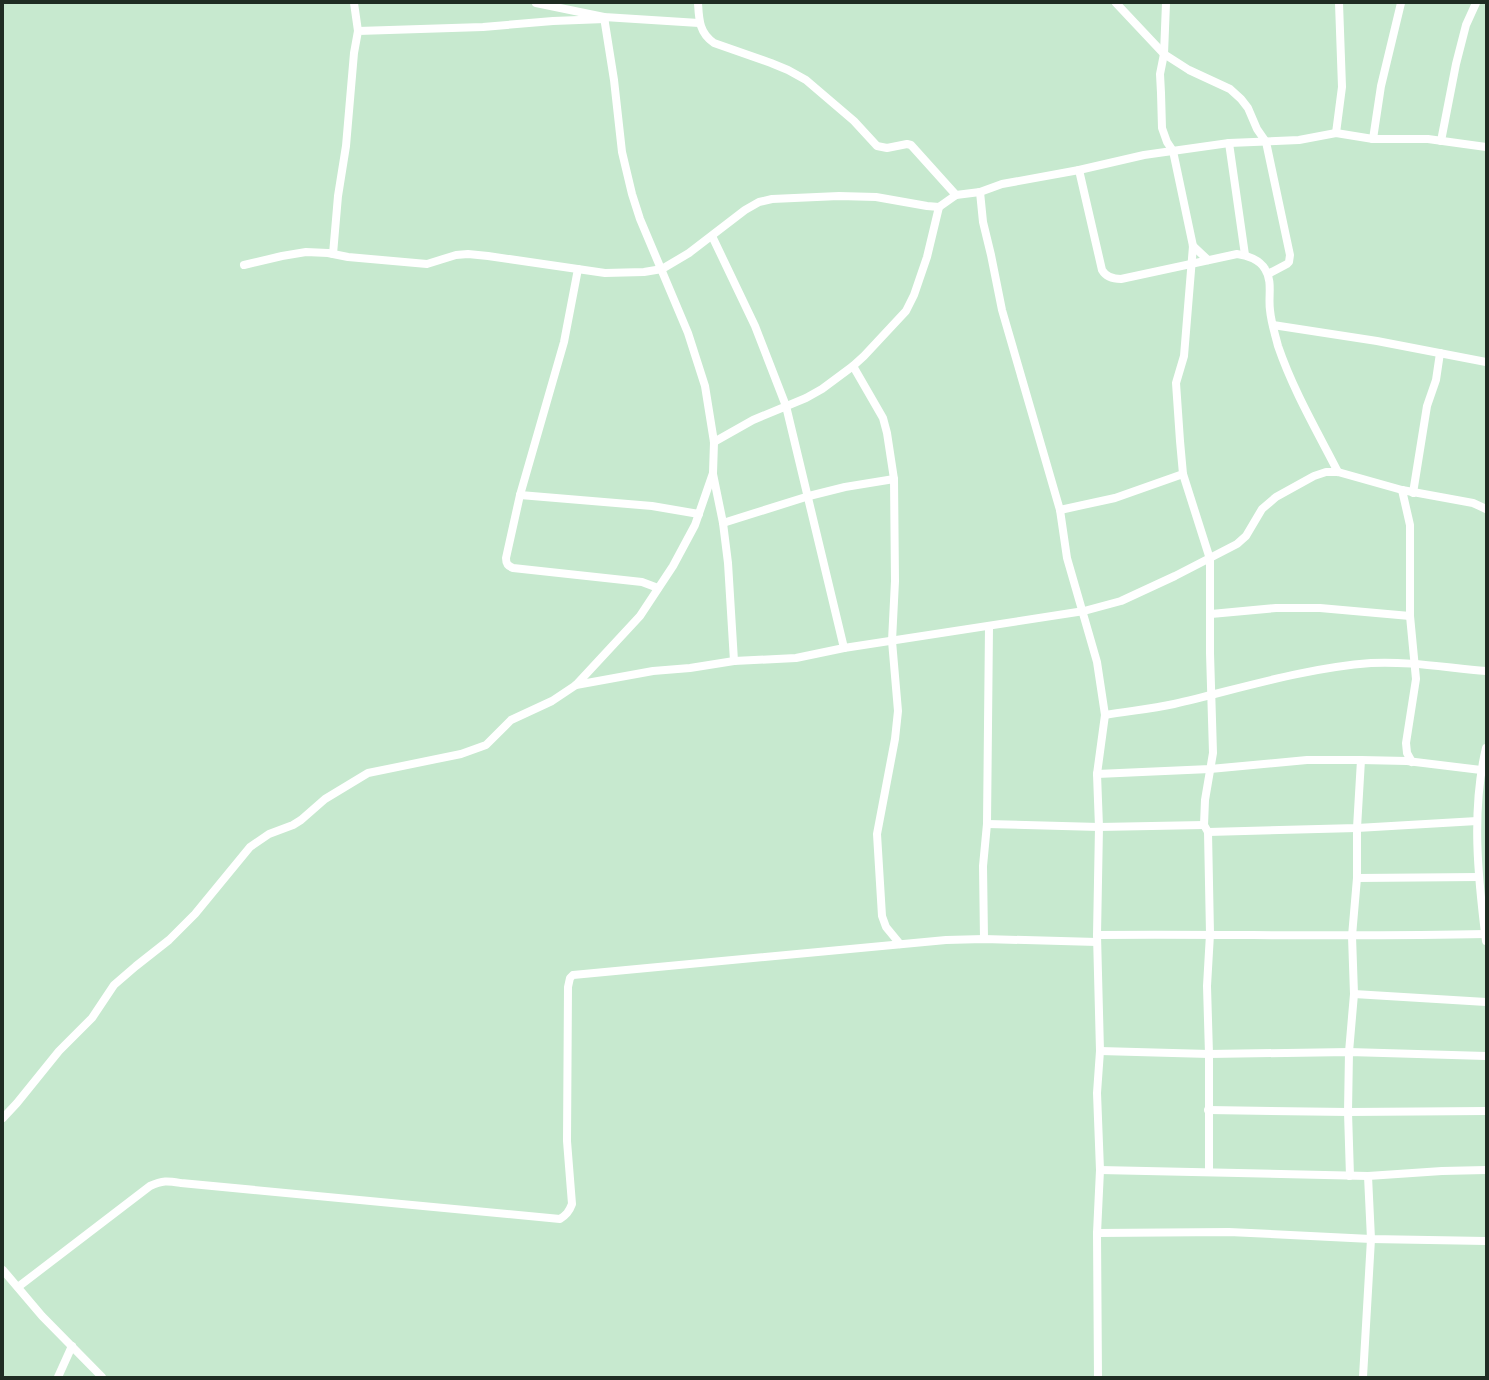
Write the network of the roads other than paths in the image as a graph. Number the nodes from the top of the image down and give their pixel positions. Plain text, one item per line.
1 (354, 3) edge
2 (536, 3) edge
3 (698, 3) edge
4 (1116, 3) edge
5 (1166, 3) edge
6 (1339, 3) edge
7 (1400, 3) edge
8 (1476, 3) edge
9 (604, 18) junction
10 (699, 23) junction
11 (358, 31) junction
12 (1164, 54) junction
13 (1336, 133) junction
14 (1373, 140) junction
15 (1441, 141) junction
16 (1266, 142) junction
17 (1229, 143) junction
18 (1486, 147) edge
19 (1173, 151) junction
20 (1079, 170) junction
21 (980, 192) junction
22 (956, 195) junction
23 (939, 207) junction
24 (712, 236) junction
25 (1193, 246) junction
26 (333, 254) junction
27 (1246, 255) junction
28 (1208, 260) junction
29 (1191, 264) junction
30 (244, 265) dead end
31 (662, 269) junction
32 (578, 270) junction
33 (1268, 274) junction
34 (1273, 326) junction
35 (1440, 353) junction
36 (1486, 362) edge
37 (853, 366) junction
38 (786, 406) junction
39 (714, 442) junction
40 (1338, 472) junction
41 (713, 473) junction
42 (1183, 474) junction
43 (894, 479) junction
44 (1402, 490) junction
45 (1413, 493) junction
46 (520, 496) junction
47 (809, 496) junction
48 (1486, 509) edge
49 (1060, 510) junction
50 (699, 514) junction
51 (723, 523) junction
52 (1210, 559) junction
53 (658, 588) junction
54 (1084, 612) junction
55 (1211, 614) junction
56 (1410, 616) junction
57 (989, 627) junction
58 (892, 641) junction
59 (844, 648) junction
60 (734, 661) junction
61 (1416, 665) junction
62 (1486, 671) edge
63 (576, 685) junction
64 (1212, 694) junction
65 (1105, 715) junction
66 (1486, 748) edge
67 (1361, 760) junction
68 (1412, 762) junction
69 (1210, 769) junction
70 (1097, 774) junction
71 (1482, 774) edge
72 (1477, 821) junction
73 (987, 824) junction
74 (1204, 825) junction
75 (1099, 827) junction
76 (1357, 828) junction
77 (1208, 832) junction
78 (1479, 877) junction
79 (1357, 878) junction
80 (1210, 934) junction
81 (1352, 936) junction
82 (1486, 936) edge
83 (984, 939) junction
84 (1097, 939) junction
85 (900, 944) junction
86 (1354, 994) junction
87 (1486, 1002) edge
88 (1100, 1052) junction
89 (1350, 1052) junction
90 (1209, 1054) junction
91 (1486, 1056) edge
92 (1208, 1110) junction
93 (1486, 1111) edge
94 (1348, 1112) junction
95 (3, 1118) edge
96 (1100, 1170) junction
97 (1486, 1170) edge
98 (1209, 1172) junction
99 (1350, 1176) junction
100 (1368, 1176) junction
101 (1097, 1233) junction
102 (1371, 1239) junction
103 (1486, 1241) edge
104 (3, 1270) edge
105 (18, 1287) junction
106 (72, 1346) junction
107 (58, 1377) edge
108 (102, 1377) edge
109 (1098, 1377) edge
110 (1363, 1377) edge

1 - 11 street
2 - 9 street
3 - 10 street
4 - 12 street
5 - 12 street
6 - 13 street
7 - 14 street
8 - 15 street
9 - 10 street
9 - 11 street
9 - 31 street
10 - 22 street
11 - 26 street
12 - 16 street
12 - 19 street
13 - 14 street
13 - 16 street
14 - 15 street
15 - 18 street
16 - 17 street
16 - 33 street
17 - 19 street
17 - 27 street
19 - 20 street
19 - 25 street
20 - 21 street
20 - 29 street
21 - 22 street
21 - 49 street
22 - 23 street
23 - 24 street
23 - 37 street
24 - 31 street
24 - 38 street
25 - 28 street
25 - 29 street
26 - 30 street
26 - 32 street
27 - 28 street
27 - 33 street
28 - 29 street
29 - 42 street
31 - 32 street
31 - 39 street
32 - 46 street
33 - 34 street
34 - 35 street
34 - 40 street
35 - 36 street
35 - 45 street
37 - 38 street
37 - 43 street
38 - 39 street
38 - 47 street
39 - 41 street
40 - 44 street
40 - 52 street
41 - 50 street
41 - 51 street
42 - 49 street
42 - 52 street
43 - 47 street
43 - 58 street
44 - 45 street
44 - 56 street
45 - 48 street
46 - 50 street
46 - 53 street
47 - 51 street
47 - 59 street
49 - 54 street
50 - 53 street
51 - 60 street
52 - 54 street
52 - 55 street
53 - 63 street
54 - 57 street
54 - 65 street
55 - 56 street
55 - 64 street
56 - 61 street
57 - 58 street
57 - 73 street
58 - 59 street
58 - 85 street
59 - 60 street
60 - 63 street
61 - 62 street
61 - 64 street
61 - 68 street
63 - 95 street
64 - 65 street
64 - 69 street
65 - 70 street
66 - 71 street
67 - 68 street
67 - 69 street
67 - 76 street
68 - 71 street
69 - 70 street
69 - 74 street
70 - 75 street
71 - 72 street
72 - 76 street
72 - 78 street
73 - 75 street
73 - 83 street
74 - 75 street
74 - 77 street
75 - 84 street
76 - 77 street
76 - 79 street
77 - 80 street
78 - 79 street
78 - 82 street
79 - 81 street
80 - 81 street
80 - 84 street
80 - 90 street
81 - 82 street
81 - 86 street
83 - 84 street
83 - 85 street
84 - 88 street
85 - 105 street
86 - 87 street
86 - 89 street
88 - 90 street
88 - 96 street
89 - 90 street
89 - 91 street
89 - 94 street
90 - 92 street
92 - 94 street
92 - 98 street
93 - 94 street
94 - 99 street
96 - 98 street
96 - 101 street
97 - 100 street
98 - 99 street
99 - 100 street
100 - 102 street
101 - 102 street
101 - 109 street
102 - 103 street
102 - 110 street
104 - 105 street
105 - 106 street
106 - 107 street
106 - 108 street

